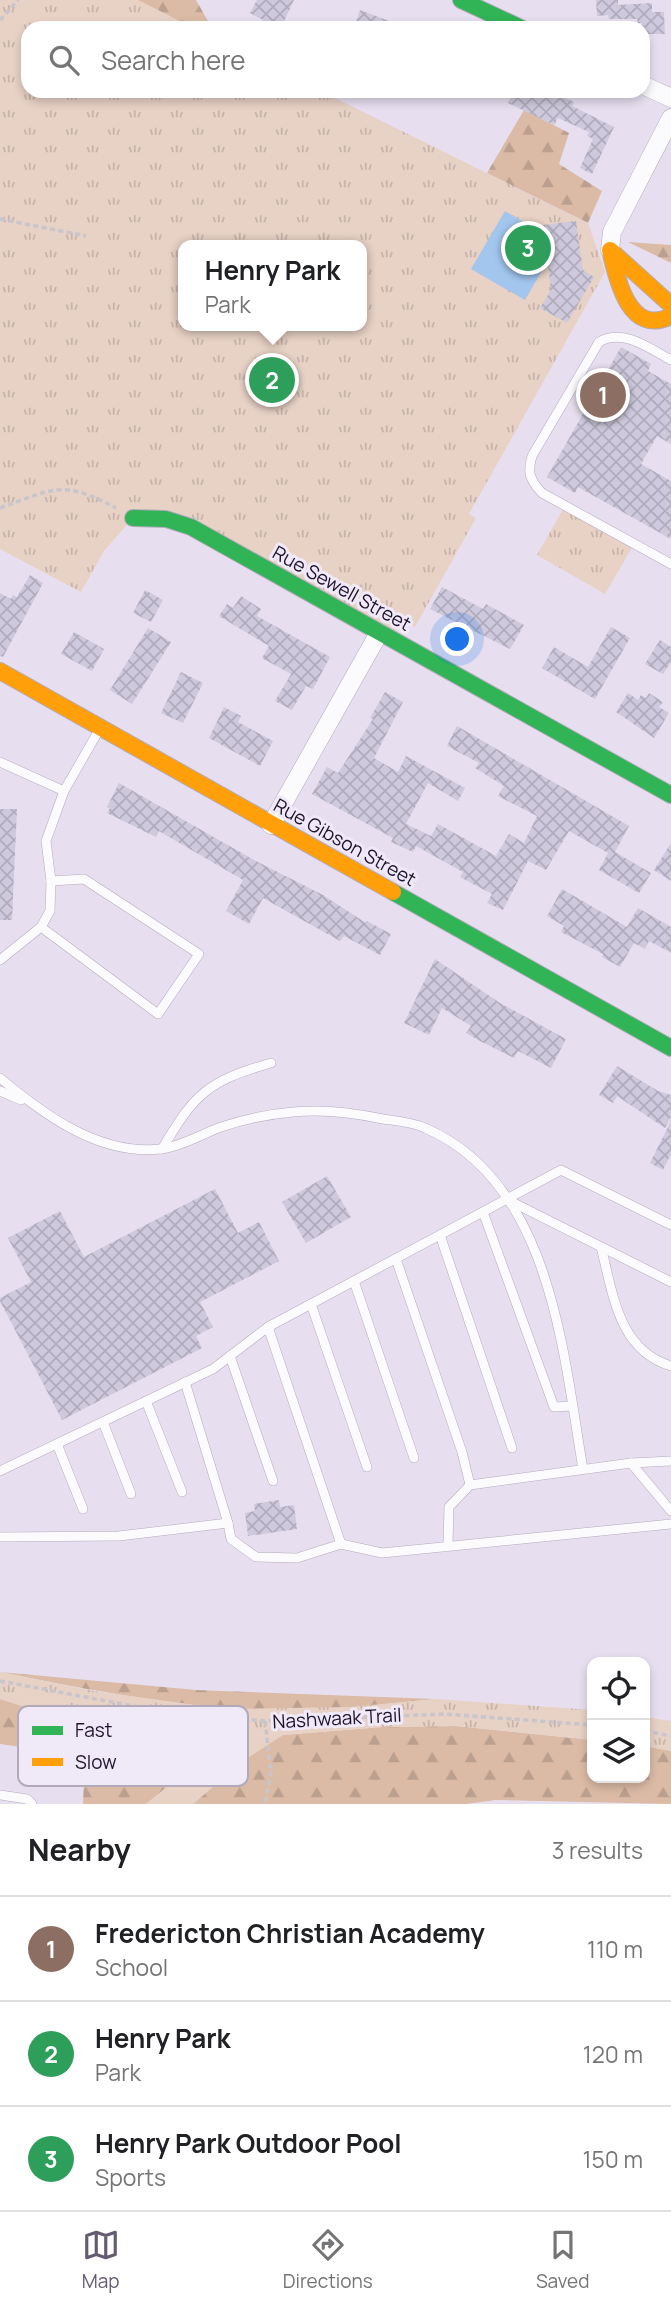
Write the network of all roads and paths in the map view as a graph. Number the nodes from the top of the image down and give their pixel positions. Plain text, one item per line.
1 (18, 0) edge
2 (461, 0) edge
3 (0, 20) edge
4 (506, 21) edge
5 (650, 88) edge
6 (671, 98) edge
7 (671, 118) edge
8 (0, 219) edge
9 (86, 236) dead end
10 (610, 250) junction
11 (671, 305) edge
12 (671, 316) edge
13 (671, 360) edge
14 (0, 508) edge
15 (134, 517) joint
16 (671, 564) edge
17 (379, 633) junction
18 (0, 671) edge
19 (100, 728) junction
20 (0, 762) edge
21 (64, 791) junction
22 (671, 795) edge
23 (271, 825) junction
24 (51, 881) junction
25 (41, 927) junction
26 (0, 960) edge
27 (671, 1048) edge
28 (271, 1063) dead end
29 (0, 1078) edge
30 (0, 1091) edge
31 (31, 1104) junction
32 (162, 1149) junction
33 (506, 1200) junction
34 (483, 1212) junction
35 (671, 1224) edge
36 (440, 1235) junction
37 (601, 1247) junction
38 (396, 1259) junction
39 (354, 1281) junction
40 (671, 1282) edge
41 (311, 1304) junction
42 (268, 1327) junction
43 (230, 1356) junction
44 (671, 1366) edge
45 (185, 1382) junction
46 (146, 1401) junction
47 (572, 1406) junction
48 (103, 1422) junction
49 (57, 1444) junction
50 (512, 1448) dead end
51 (414, 1458) dead end
52 (671, 1461) edge
53 (631, 1463) junction
54 (367, 1467) dead end
55 (583, 1469) junction
56 (0, 1471) edge
57 (273, 1482) dead end
58 (470, 1485) junction
59 (181, 1492) dead end
60 (131, 1494) dead end
61 (83, 1509) dead end
62 (671, 1511) edge
63 (228, 1523) junction
64 (671, 1524) edge
65 (0, 1537) edge
66 (341, 1544) junction
67 (447, 1544) junction
68 (0, 1681) edge
69 (134, 1706) edge
70 (248, 1720) edge
71 (265, 1721) junction
72 (587, 1726) edge
73 (650, 1732) edge
74 (671, 1736) edge
75 (0, 1795) edge
76 (32, 1804) edge
77 (265, 1804) edge

1 - 3 path
2 - 4 street
5 - 6 street
7 - 10 street
8 - 9 path
10 - 11 street
10 - 12 street
13 - 16 lane
14 - 15 path
15 - 17 street, Rue Sewell Street
17 - 22 street, Rue Sewell Street
17 - 23 street
18 - 19 street, Rue Gibson Street
19 - 21 lane
19 - 23 street, Rue Gibson Street
20 - 21 lane
21 - 24 lane
23 - 27 street, Rue Gibson Street
24 - 25 lane
24 - 25 lane
25 - 26 lane
28 - 32 lane
29 - 31 lane
30 - 31 lane
31 - 32 lane
32 - 33 lane
33 - 34 lane
33 - 35 lane
33 - 37 lane
33 - 47 lane
34 - 36 lane
34 - 47 lane
36 - 38 lane
36 - 50 lane
37 - 40 lane
37 - 44 lane
38 - 39 lane
38 - 58 lane
39 - 41 lane
39 - 51 lane
41 - 42 lane
41 - 54 lane
42 - 43 lane
42 - 66 lane
43 - 45 lane
43 - 57 lane
45 - 46 lane
45 - 63 lane
46 - 48 lane
46 - 59 lane
47 - 55 lane
48 - 49 lane
48 - 60 lane
49 - 56 lane
49 - 61 lane
52 - 53 lane
53 - 55 lane
53 - 62 lane
55 - 58 lane
58 - 67 lane
63 - 65 lane
63 - 66 lane
64 - 67 lane
66 - 67 lane
68 - 69 path, Nashwaak Trail
70 - 71 path, Nashwaak Trail
71 - 72 path, Nashwaak Trail
71 - 77 path
73 - 74 path
75 - 76 lane

